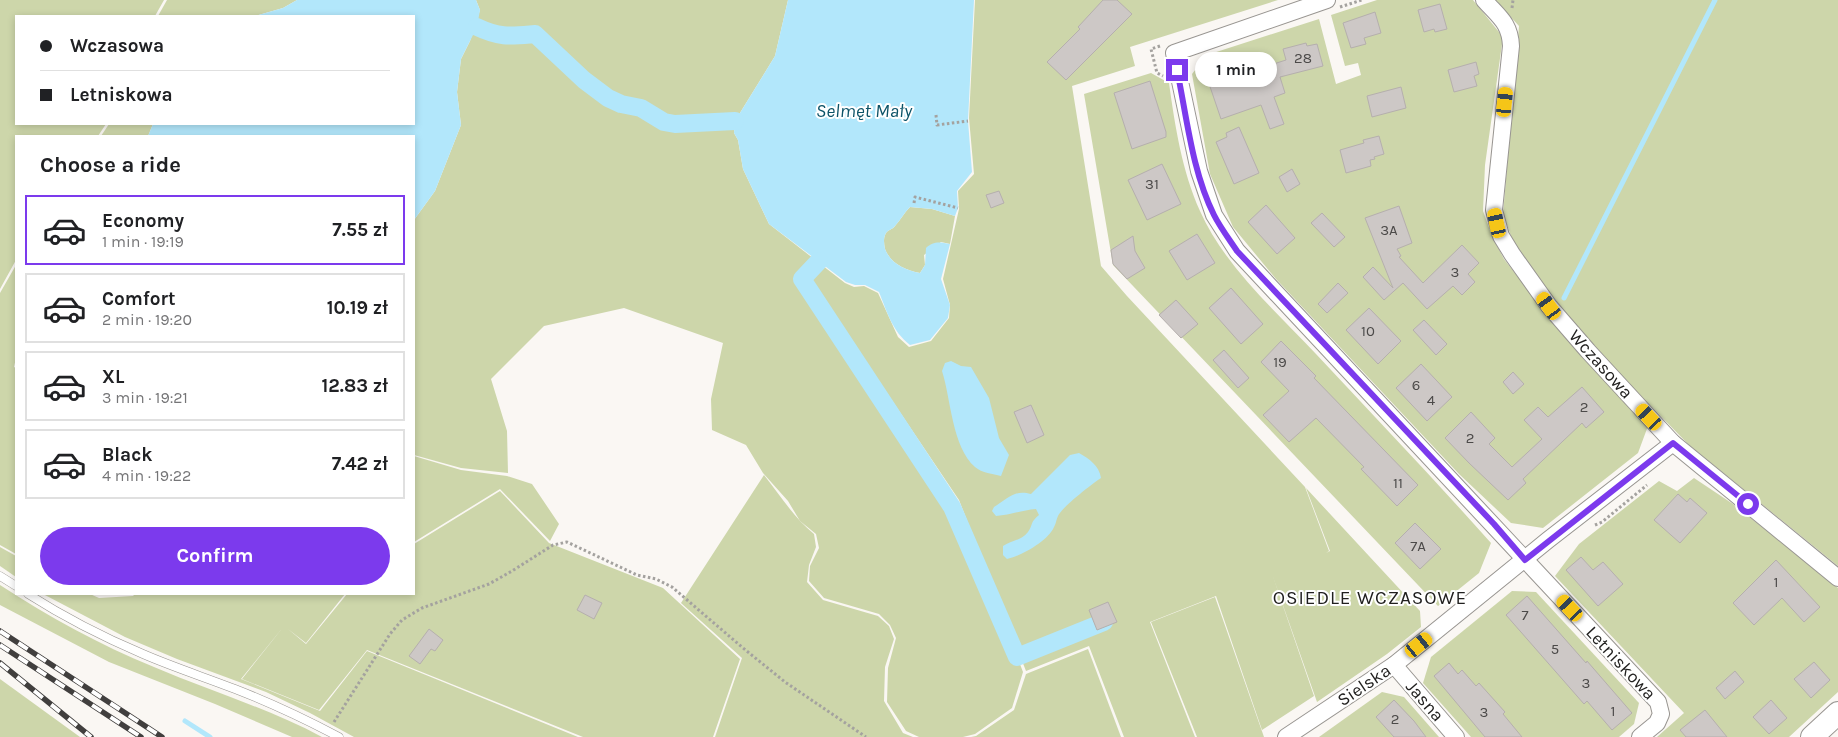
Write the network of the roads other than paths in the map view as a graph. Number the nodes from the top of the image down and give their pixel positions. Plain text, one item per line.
1 (1484, 0) edge
2 (1333, 4) edge
3 (1673, 443) junction
4 (1525, 560) junction
5 (0, 576) edge
6 (1838, 578) edge
7 (15, 585) edge
8 (30, 595) edge
9 (1394, 665) junction
10 (1838, 713) edge
11 (339, 737) edge
12 (1286, 737) edge
13 (1456, 737) edge
14 (1640, 737) edge
15 (1812, 737) edge

1 - 3 street, Wczasowa
2 - 4 street, Letniskowa
3 - 4 street, Sielska
3 - 6 street, Wczasowa
4 - 9 street, Sielska
4 - 14 street, Letniskowa
5 - 7 lane
8 - 11 lane
9 - 12 street, Sielska
9 - 13 street, Jasna
10 - 15 street

